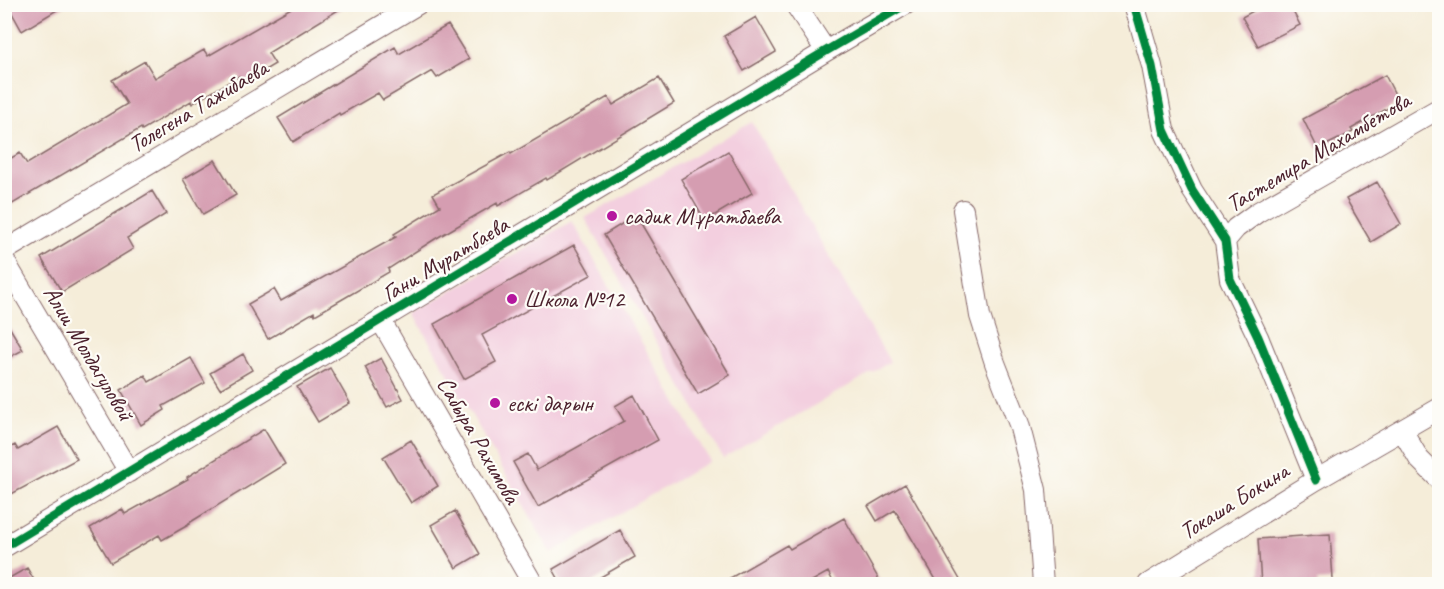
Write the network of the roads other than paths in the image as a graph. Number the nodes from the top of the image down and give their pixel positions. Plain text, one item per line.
1 (418, 4) edge
2 (795, 4) edge
3 (906, 4) edge
4 (1134, 4) edge
5 (825, 51) junction
6 (1440, 108) edge
7 (963, 210) dead end
8 (1225, 241) junction
9 (4, 251) edge
10 (4, 260) edge
11 (381, 321) junction
12 (1440, 408) edge
13 (1402, 430) junction
14 (129, 472) junction
15 (1316, 480) junction
16 (1440, 480) edge
17 (4, 547) edge
18 (533, 585) edge
19 (1042, 585) edge
20 (1148, 585) edge

1 - 9 street, Толегена Тажибаева
2 - 5 street
3 - 5 street, Гани Муратбаева
4 - 8 street
5 - 11 street, Гани Муратбаева
6 - 8 street, Тастемира Махамбетова
7 - 19 street
8 - 15 street
10 - 14 street, Алии Молдагуловой
11 - 14 street, Гани Муратбаева
11 - 18 street, Сабыра Рахимова
12 - 13 street, Токаша Бокина
13 - 15 street, Токаша Бокина
13 - 16 street
14 - 17 street, Гани Муратбаева
15 - 20 street, Токаша Бокина

